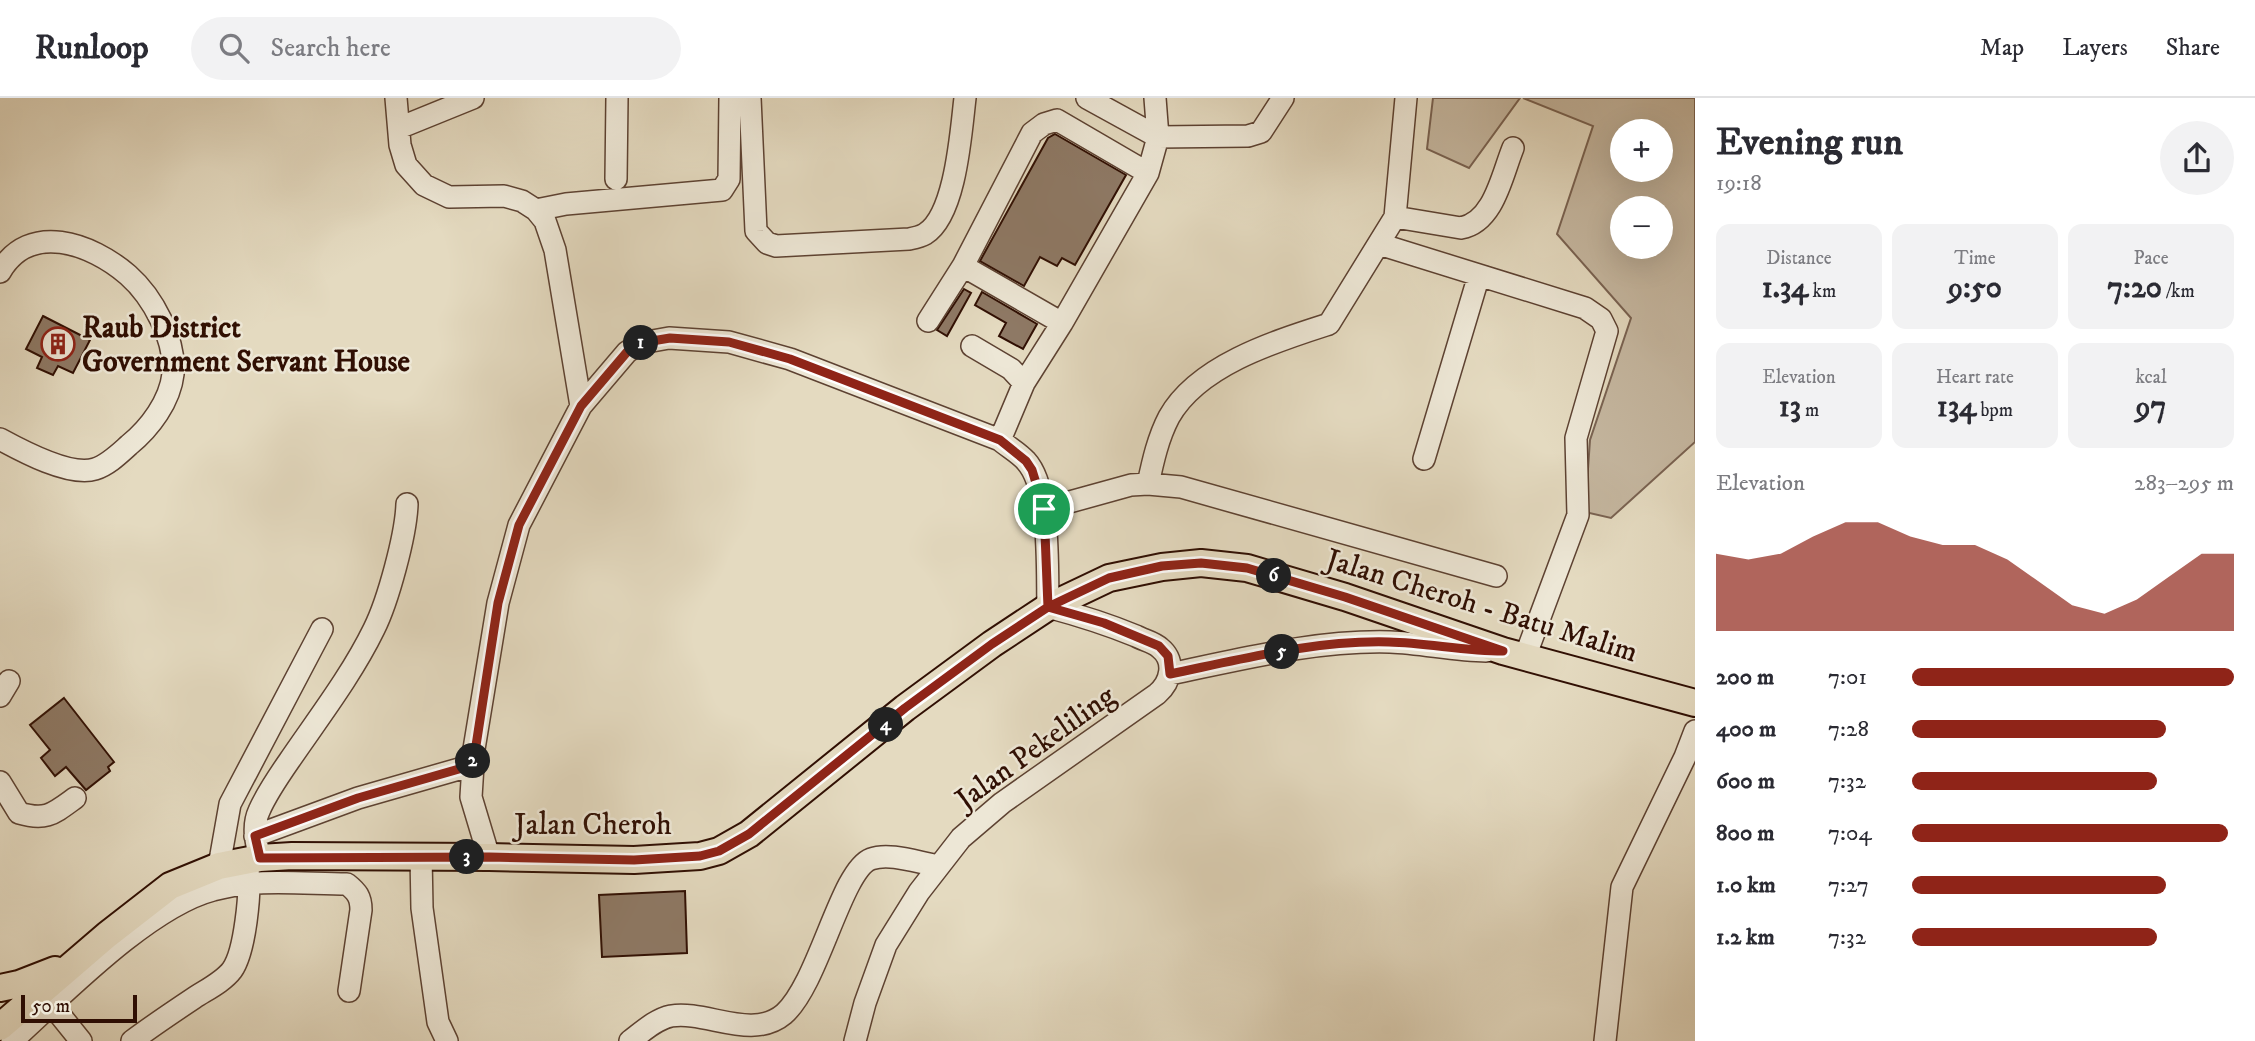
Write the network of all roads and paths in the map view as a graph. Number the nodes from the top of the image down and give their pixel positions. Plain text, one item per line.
1 (397, 98) edge
2 (473, 98) edge
3 (617, 98) edge
4 (730, 98) edge
5 (750, 98) edge
6 (965, 98) edge
7 (1087, 98) edge
8 (1155, 98) edge
9 (1283, 98) edge
10 (1406, 98) edge
11 (399, 128) junction
12 (1158, 137) junction
13 (1513, 148) dead end
14 (1148, 173) junction
15 (616, 179) dead end
16 (536, 210) junction
17 (1395, 218) junction
18 (1379, 244) junction
19 (963, 266) junction
20 (0, 272) edge
21 (1479, 275) junction
22 (928, 321) dead end
23 (1062, 323) junction
24 (972, 346) dead end
25 (1024, 383) junction
26 (581, 406) junction
27 (0, 439) edge
28 (1000, 440) junction
29 (1424, 459) dead end
30 (1148, 484) junction
31 (407, 504) dead end
32 (1044, 509) junction
33 (1496, 576) dead end
34 (1048, 607) junction
35 (322, 629) dead end
36 (1514, 654) junction
37 (1170, 674) junction
38 (1695, 703) edge
39 (1695, 731) edge
40 (473, 765) junction
41 (0, 782) edge
42 (75, 798) dead end
43 (421, 856) junction
44 (489, 857) junction
45 (253, 860) junction
46 (219, 866) junction
47 (939, 866) junction
48 (85, 955) junction
49 (0, 988) edge
50 (349, 991) dead end
51 (52, 1005) junction
52 (0, 1027) edge
53 (12, 1041) edge
54 (81, 1041) edge
55 (132, 1041) edge
56 (447, 1041) edge
57 (630, 1041) edge
58 (855, 1041) edge
59 (1605, 1041) edge

1 - 11 street
2 - 11 street
3 - 15 street
4 - 16 street
5 - 6 street
7 - 12 street
8 - 12 street
9 - 12 street
10 - 17 street
11 - 16 street
12 - 14 street
13 - 17 street
14 - 19 street
14 - 23 street
16 - 26 street
17 - 18 street
18 - 21 street
18 - 30 street
19 - 22 street
19 - 23 street
20 - 27 street
21 - 29 street
21 - 36 street
23 - 25 street
24 - 25 street
25 - 28 street
26 - 28 street
26 - 40 street
28 - 32 street
30 - 32 street
30 - 33 street
31 - 45 street
32 - 34 street
34 - 36 main road, Jalan Cheroh - Batu Malim
34 - 37 street
34 - 44 main road, Jalan Cheroh
35 - 46 street
36 - 37 street
36 - 38 main road, Jalan Cheroh - Batu Malim
37 - 47 street, Jalan Pekeliling
39 - 59 street
40 - 44 street
40 - 45 street
41 - 42 street
43 - 44 main road, Jalan Cheroh
43 - 45 main road, Jalan Cheroh
43 - 56 street
45 - 46 main road, Jalan Cheroh
45 - 50 street
45 - 51 street
45 - 55 street
46 - 48 main road, Jalan Cheroh
47 - 57 street
47 - 58 street, Jalan Pekeliling
48 - 49 main road
48 - 52 main road
51 - 53 street
51 - 54 street

